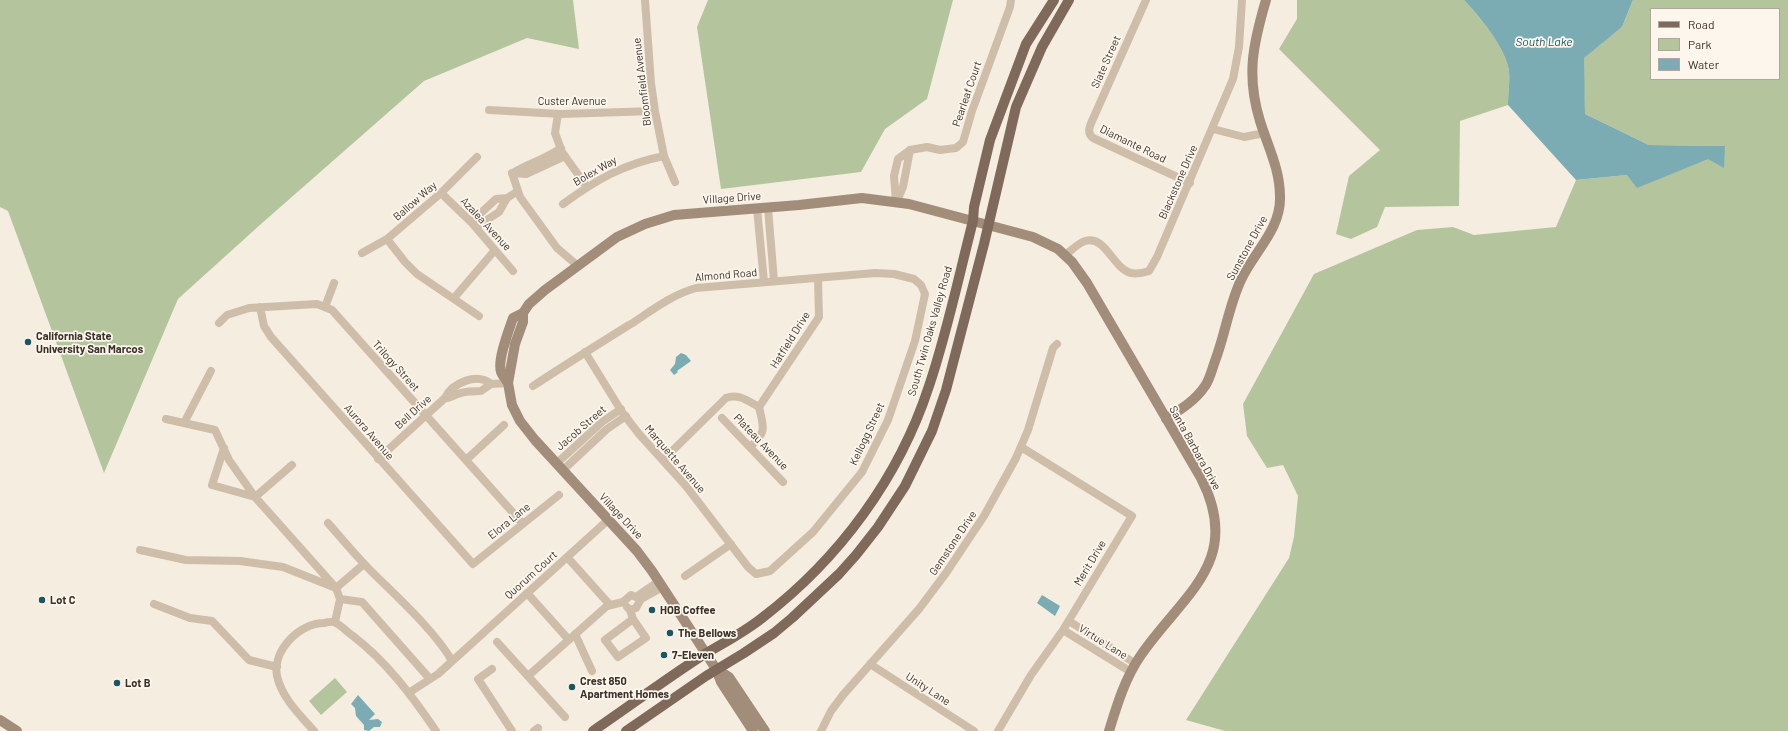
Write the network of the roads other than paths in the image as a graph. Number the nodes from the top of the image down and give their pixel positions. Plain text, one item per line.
1 (645, 0) edge
2 (1011, 0) edge
3 (1054, 0) edge
4 (1069, 0) edge
5 (1146, 0) edge
6 (1242, 0) edge
7 (1266, 0) edge
8 (489, 110) dead end
9 (654, 111) junction
10 (558, 114) junction
11 (1213, 129) junction
12 (1089, 133) joint
13 (1265, 133) junction
14 (910, 150) junction
15 (563, 152) junction
16 (664, 156) junction
17 (477, 157) dead end
18 (896, 169) junction
19 (906, 170) junction
20 (675, 182) dead end
21 (1190, 183) junction
22 (587, 187) junction
23 (518, 191) junction
24 (441, 193) junction
25 (507, 198) junction
26 (896, 202) junction
27 (563, 204) dead end
28 (485, 208) junction
29 (756, 208) junction
30 (768, 208) junction
31 (492, 216) junction
32 (973, 221) junction
33 (473, 225) junction
34 (988, 225) junction
35 (387, 239) junction
36 (495, 250) junction
37 (362, 253) dead end
38 (1065, 255) junction
39 (578, 266) junction
40 (513, 271) dead end
41 (818, 279) junction
42 (774, 281) junction
43 (764, 282) junction
44 (334, 283) dead end
45 (921, 285) joint
46 (454, 298) junction
47 (260, 307) junction
48 (325, 307) junction
49 (479, 316) dead end
50 (219, 323) dead end
51 (1057, 344) dead end
52 (585, 352) junction
53 (211, 372) dead end
54 (466, 381) junction
55 (508, 383) junction
56 (491, 384) junction
57 (533, 386) dead end
58 (470, 391) junction
59 (445, 398) junction
60 (759, 407) junction
61 (621, 409) junction
62 (426, 415) junction
63 (626, 416) junction
64 (722, 418) dead end
65 (166, 419) dead end
66 (1166, 419) junction
67 (184, 423) junction
68 (504, 425) dead end
69 (750, 447) junction
70 (1021, 447) junction
71 (224, 448) junction
72 (378, 459) junction
73 (466, 460) junction
74 (663, 460) junction
75 (292, 465) dead end
76 (560, 467) junction
77 (783, 482) dead end
78 (559, 495) dead end
79 (255, 497) junction
80 (608, 520) junction
81 (328, 523) dead end
82 (523, 524) junction
83 (731, 544) junction
84 (140, 550) dead end
85 (567, 557) junction
86 (364, 564) junction
87 (473, 564) joint
88 (756, 574) joint
89 (685, 576) dead end
90 (661, 584) junction
91 (336, 588) junction
92 (526, 593) junction
93 (340, 599) junction
94 (623, 602) junction
95 (154, 604) dead end
96 (610, 605) junction
97 (630, 610) junction
98 (633, 620) junction
99 (1069, 621) junction
100 (335, 622) junction
101 (1063, 630) junction
102 (1086, 632) junction
103 (572, 637) junction
104 (1081, 641) junction
105 (497, 642) dead end
106 (706, 654) junction
107 (452, 661) junction
108 (870, 664) junction
109 (277, 667) junction
110 (1133, 668) junction
111 (492, 669) dead end
112 (716, 669) junction
113 (592, 672) dead end
114 (528, 676) junction
115 (430, 679) junction
116 (410, 692) junction
117 (565, 717) dead end
118 (0, 720) edge
119 (822, 730) edge
120 (17, 731) edge
121 (314, 731) edge
122 (436, 731) edge
123 (512, 731) edge
124 (593, 731) edge
125 (626, 731) edge
126 (753, 731) edge
127 (764, 731) edge
128 (974, 731) edge
129 (998, 731) edge
130 (1109, 731) edge

1 - 9 street, Bloomfield Avenue
2 - 14 street, Pearleaf Court
3 - 32 main road, South Twin Oaks Valley Road
4 - 34 main road
5 - 12 street, Slate Street
6 - 11 street, Blackstone Drive
7 - 13 street, Sunstone Drive
8 - 10 street, Custer Avenue
9 - 10 street, Custer Avenue
9 - 16 street, Bloomfield Avenue
10 - 15 street
11 - 13 street
11 - 21 street, Blackstone Drive
12 - 21 street, Diamante Road
13 - 66 street, Sunstone Drive
14 - 18 street
14 - 19 street
15 - 22 street
15 - 23 street
16 - 20 street, Bloomfield Avenue
16 - 22 street, Bolex Way
17 - 24 street, Ballow Way
18 - 19 street
18 - 26 street
19 - 26 street
21 - 38 street, Blackstone Drive
22 - 27 street, Bolex Way
23 - 25 street
23 - 39 street
24 - 33 street, Azalea Avenue
24 - 35 street, Ballow Way
25 - 28 street
25 - 31 street
26 - 30 street, Village Drive
26 - 32 street, Village Drive
28 - 31 street
28 - 33 street
29 - 30 street, Village Drive
29 - 39 street, Village Drive
29 - 43 street
30 - 42 street
31 - 33 street
32 - 34 street, Village Drive
32 - 106 main road, South Twin Oaks Valley Road
33 - 36 street, Azalea Avenue
34 - 38 street, Santa Barbara Drive
34 - 112 main road
35 - 37 street, Ballow Way
35 - 46 street
36 - 40 street, Azalea Avenue
36 - 46 street
38 - 66 street, Santa Barbara Drive
39 - 55 street, Village Drive
41 - 42 street, Almond Road
41 - 45 street, Almond Road
41 - 60 street, Hatfield Drive
42 - 43 street, Almond Road
43 - 52 street, Almond Road
44 - 48 street
45 - 88 street, Kellogg Street
46 - 49 street
47 - 48 street
47 - 50 street
47 - 72 street, Aurora Avenue
48 - 62 street, Trilogy Street
51 - 70 street, Gemstone Drive
52 - 57 street, Almond Road
52 - 61 street, Marquette Avenue
53 - 67 street
54 - 56 street, Bell Drive
54 - 58 street
54 - 59 street, Bell Drive
55 - 56 street
55 - 76 street, Village Drive
56 - 58 street, Bell Drive
58 - 59 street, Bell Drive
59 - 62 street, Bell Drive
60 - 69 street
60 - 74 street
61 - 63 street, Marquette Avenue
61 - 76 street, Jacob Street
62 - 72 street, Bell Drive
62 - 73 street, Trilogy Street
63 - 74 street, Marquette Avenue
63 - 76 street, Jacob Street
64 - 69 street, Plateau Avenue
65 - 67 street
66 - 110 street, Santa Barbara Drive
67 - 71 street
68 - 73 street
69 - 77 street, Plateau Avenue
70 - 99 street, Merit Drive
70 - 108 street, Gemstone Drive
71 - 79 street
71 - 79 street
72 - 87 street, Aurora Avenue
73 - 82 street, Trilogy Street
74 - 83 street, Marquette Avenue
75 - 79 street
76 - 80 street, Village Drive
78 - 82 street, Elora Lane
79 - 91 street
80 - 85 street, Quorum Court
80 - 90 street, Village Drive
81 - 86 street
82 - 87 street, Elora Lane
83 - 88 street, Marquette Avenue
83 - 89 street
84 - 91 street
85 - 92 street, Quorum Court
85 - 96 street
86 - 91 street
86 - 107 street
90 - 94 street
90 - 97 street
90 - 106 street, Village Drive
91 - 93 street
92 - 103 street
92 - 107 street, Quorum Court
93 - 100 street
93 - 115 street
94 - 96 street
94 - 97 street
95 - 109 street
96 - 103 street
97 - 98 street
98 - 98 street
99 - 101 street, Merit Drive
99 - 102 street, Virtue Lane
100 - 109 street
100 - 116 street
101 - 104 street, Virtue Lane
101 - 129 street, Merit Drive
102 - 104 street
102 - 110 street, Virtue Lane
103 - 113 street
103 - 114 street
104 - 110 street, Virtue Lane
105 - 114 street
106 - 112 street, Village Drive
106 - 124 main road, South Twin Oaks Valley Road
107 - 115 street, Quorum Court
108 - 119 street, Gemstone Drive
108 - 128 street, Unity Lane
109 - 121 street
110 - 130 street, Santa Barbara Drive
111 - 123 street
112 - 125 main road
112 - 126 street, Village Drive
112 - 127 street, Village Drive
114 - 117 street
115 - 116 street, Quorum Court
116 - 122 street
118 - 120 street

